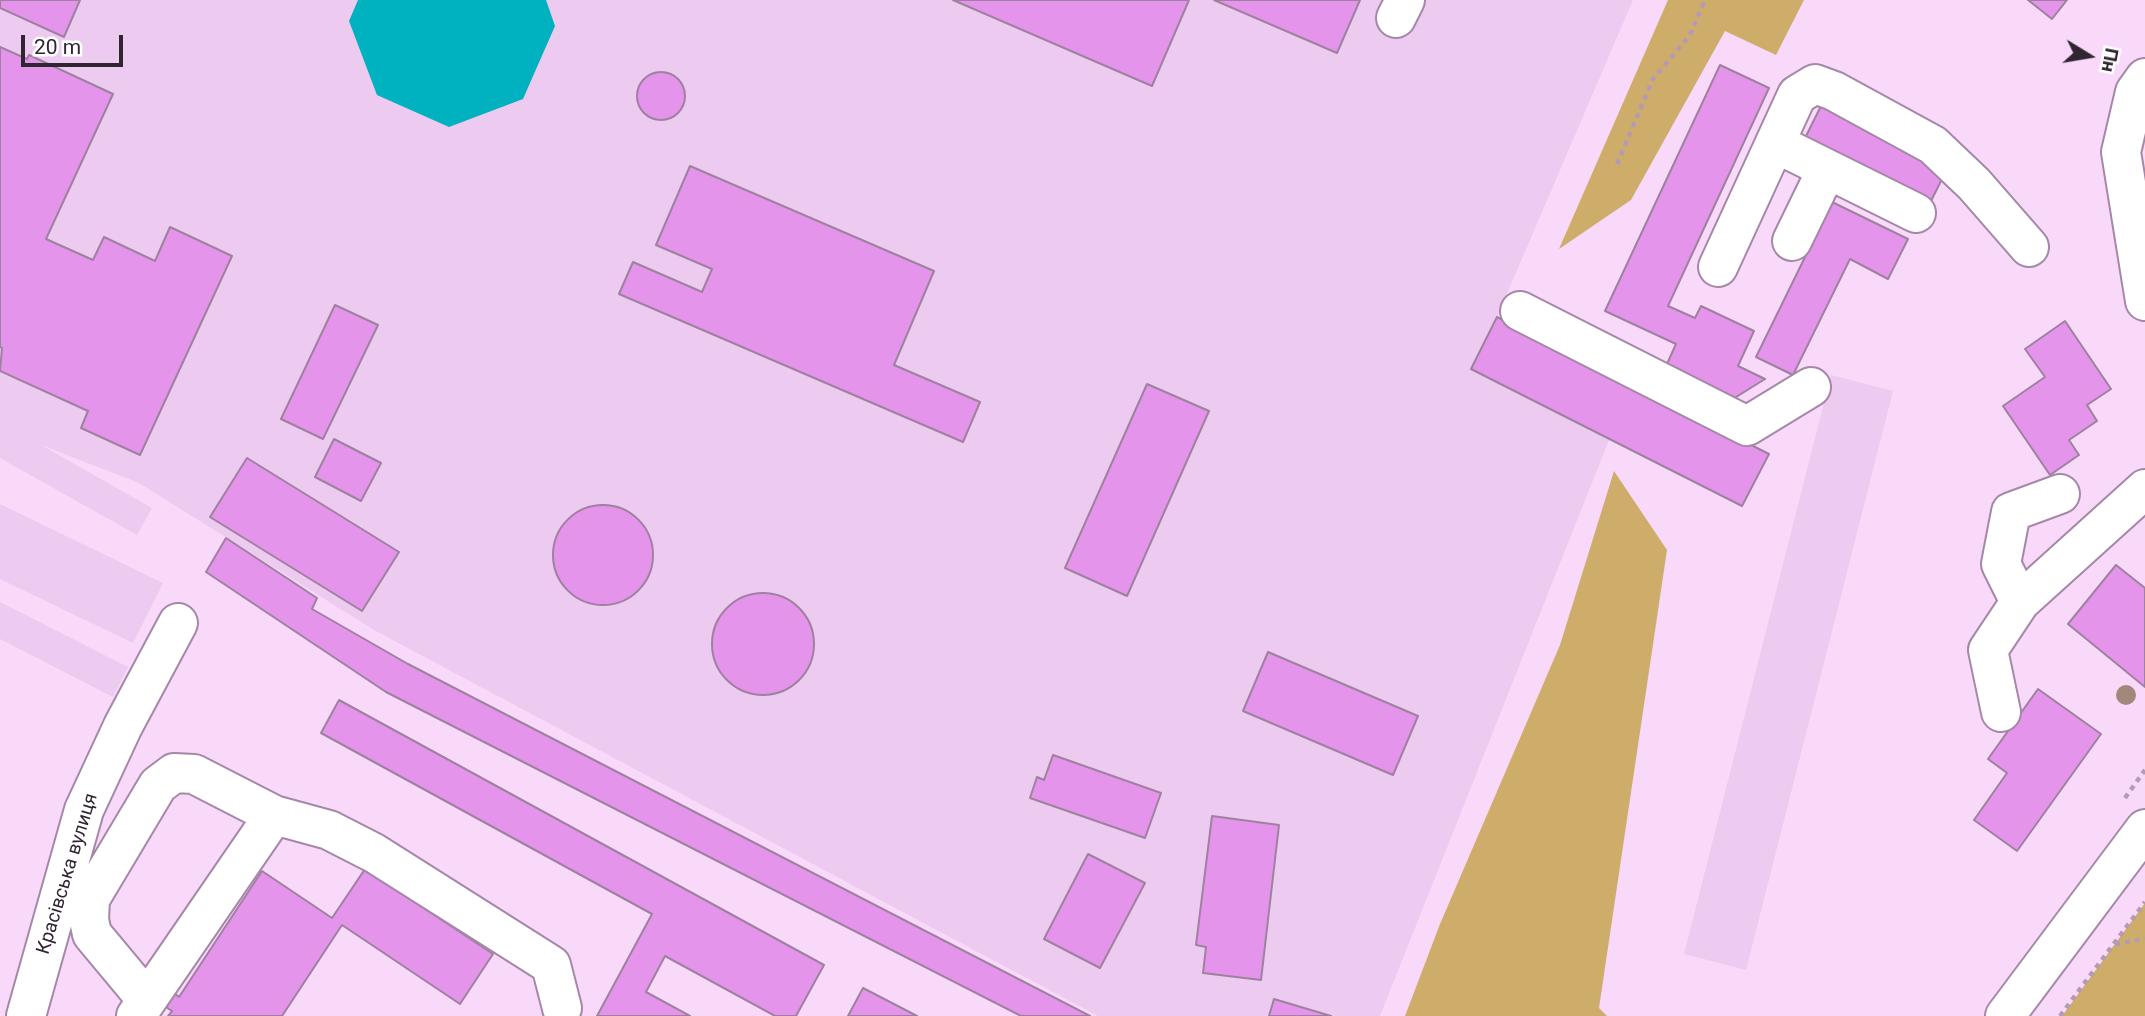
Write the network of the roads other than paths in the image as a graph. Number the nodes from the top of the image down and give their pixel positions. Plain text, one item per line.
1 (2145, 78) edge
2 (1775, 143) junction
3 (1827, 169) junction
4 (1916, 213) dead end
5 (1792, 241) dead end
6 (2029, 247) dead end
7 (1718, 267) dead end
8 (2145, 301) edge
9 (1520, 311) dead end
10 (1811, 387) dead end
11 (2145, 489) edge
12 (2060, 494) dead end
13 (2020, 602) junction
14 (178, 623) dead end
15 (2001, 712) dead end
16 (274, 815) junction
17 (2145, 829) edge
18 (142, 1008) edge
19 (562, 1008) dead end
20 (26, 1016) edge
21 (2005, 1016) edge

1 - 8 street
2 - 3 street
2 - 6 street
2 - 7 street
3 - 4 street
3 - 5 street
9 - 10 street
11 - 13 street
12 - 13 street
13 - 15 street
14 - 20 street, Красівська вулиця
16 - 18 street
16 - 18 street
16 - 19 street
17 - 21 street

